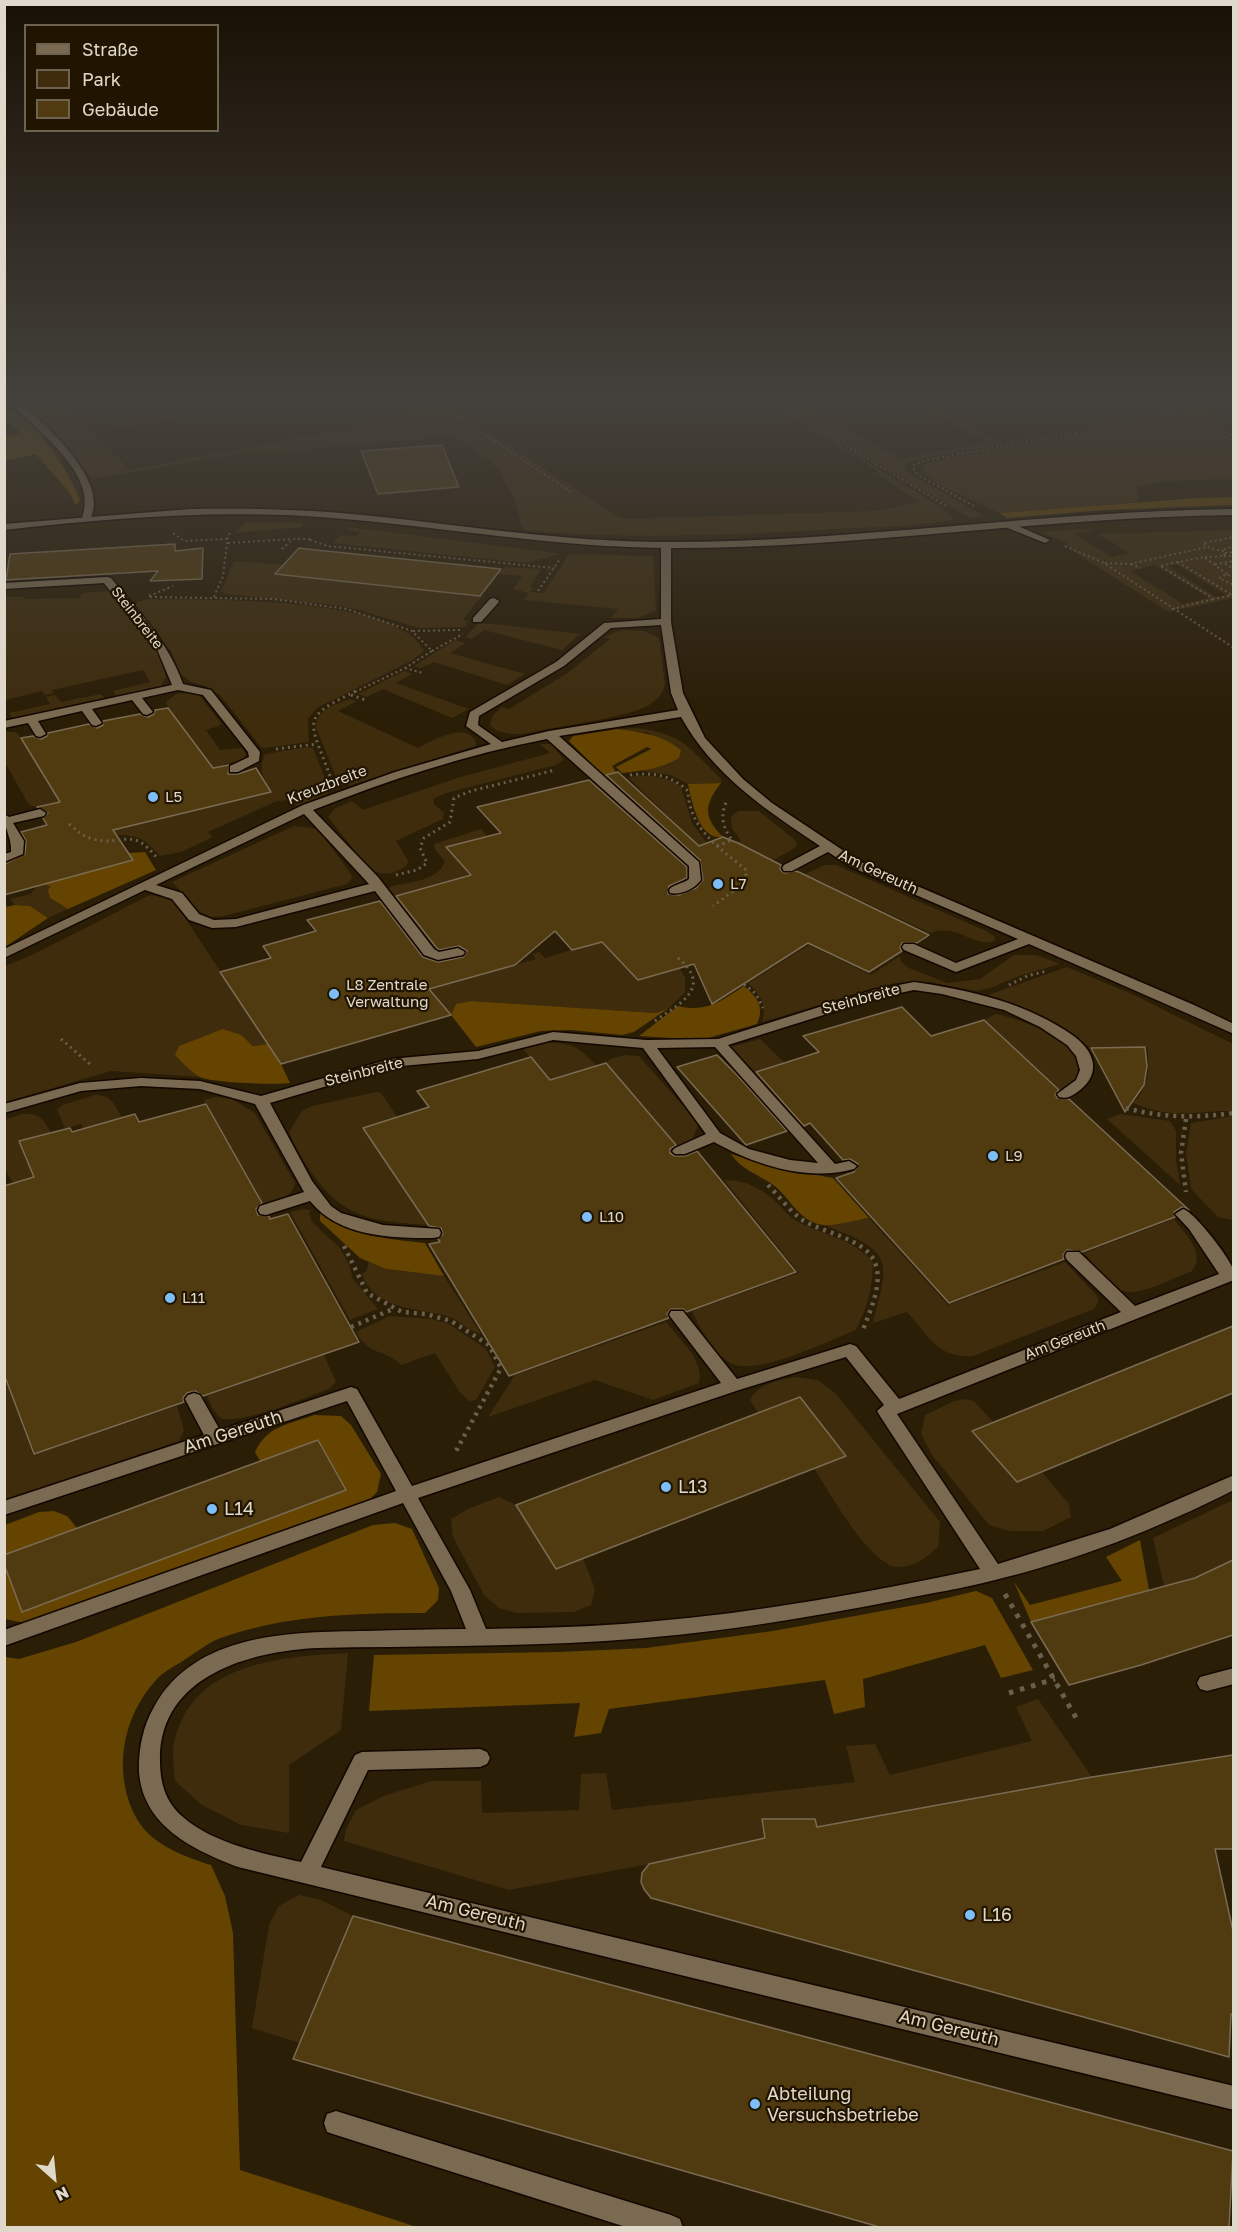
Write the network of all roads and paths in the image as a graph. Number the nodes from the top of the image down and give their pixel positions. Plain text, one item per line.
1 (92, 506) edge
2 (947, 506) edge
3 (974, 506) edge
4 (1233, 512) edge
5 (87, 518) junction
6 (1006, 524) junction
7 (980, 525) junction
8 (4, 527) edge
9 (165, 528) dead end
10 (318, 531) dead end
11 (1233, 537) edge
12 (228, 539) junction
13 (293, 539) junction
14 (310, 540) junction
15 (1045, 540) joint
16 (666, 545) junction
17 (1233, 546) edge
18 (1207, 547) junction
19 (282, 549) dead end
20 (1211, 549) junction
21 (566, 551) dead end
22 (1224, 553) junction
23 (1233, 554) edge
24 (1167, 555) junction
25 (1204, 557) junction
26 (1150, 559) junction
27 (1233, 561) edge
28 (1178, 562) junction
29 (1104, 563) junction
30 (1130, 564) junction
31 (1224, 564) junction
32 (1214, 565) junction
33 (1160, 566) junction
34 (554, 568) junction
35 (1141, 568) dead end
36 (1233, 569) edge
37 (1227, 574) junction
38 (1233, 578) edge
39 (1233, 585) edge
40 (4, 586) edge
41 (173, 586) dead end
42 (538, 591) dead end
43 (1233, 595) edge
44 (214, 597) junction
45 (1214, 599) junction
46 (494, 601) dead end
47 (1172, 609) junction
48 (477, 620) dead end
49 (666, 622) junction
50 (412, 631) junction
51 (1233, 648) edge
52 (432, 651) junction
53 (405, 668) junction
54 (423, 674) dead end
55 (178, 687) junction
56 (351, 694) junction
57 (135, 696) junction
58 (368, 701) dead end
59 (85, 707) junction
60 (147, 712) dead end
61 (685, 713) junction
62 (32, 719) junction
63 (96, 723) dead end
64 (4, 725) edge
65 (40, 734) dead end
66 (549, 734) junction
67 (317, 744) junction
68 (499, 745) junction
69 (254, 752) junction
70 (582, 763) junction
71 (234, 769) dead end
72 (623, 776) dead end
73 (339, 796) junction
74 (722, 808) dead end
75 (306, 809) junction
76 (40, 813) dead end
77 (5, 820) edge
78 (69, 824) dead end
79 (716, 847) junction
80 (827, 847) junction
81 (4, 858) edge
82 (788, 868) dead end
83 (168, 874) junction
84 (375, 883) junction
85 (143, 885) junction
86 (675, 890) dead end
87 (713, 906) dead end
88 (1030, 939) junction
89 (909, 947) dead end
90 (458, 952) dead end
91 (4, 954) edge
92 (678, 957) dead end
93 (1049, 970) dead end
94 (744, 984) dead end
95 (971, 997) junction
96 (760, 1029) junction
97 (1233, 1030) edge
98 (62, 1039) dead end
99 (618, 1042) junction
100 (718, 1043) junction
101 (646, 1044) junction
102 (105, 1085) junction
103 (1064, 1094) dead end
104 (261, 1101) junction
105 (1126, 1108) dead end
106 (4, 1109) edge
107 (1233, 1113) edge
108 (1186, 1119) junction
109 (716, 1136) junction
110 (680, 1151) dead end
111 (849, 1166) dead end
112 (832, 1170) junction
113 (1185, 1191) dead end
114 (313, 1195) junction
115 (788, 1208) dead end
116 (266, 1210) dead end
117 (1184, 1214) dead end
118 (434, 1233) dead end
119 (347, 1251) dead end
120 (1073, 1256) dead end
121 (1231, 1275) edge
122 (394, 1308) junction
123 (1132, 1314) junction
124 (677, 1315) dead end
125 (351, 1328) dead end
126 (850, 1350) junction
127 (733, 1386) junction
128 (194, 1399) dead end
129 (896, 1407) junction
130 (215, 1438) junction
131 (1233, 1482) edge
132 (437, 1485) junction
133 (408, 1494) junction
134 (4, 1508) edge
135 (993, 1573) junction
136 (479, 1636) junction
137 (4, 1638) edge
138 (1233, 1676) edge
139 (1055, 1679) junction
140 (1208, 1683) dead end
141 (1009, 1693) dead end
142 (1079, 1723) dead end
143 (480, 1758) dead end
144 (308, 1872) junction
145 (1233, 2098) edge
146 (336, 2123) dead end
147 (671, 2228) edge

1 - 5 street
2 - 7 path
3 - 6 path
4 - 6 street
5 - 8 street
5 - 16 street
6 - 7 street
6 - 15 street
7 - 16 street
9 - 12 path
10 - 14 path
11 - 18 path
12 - 13 path
12 - 44 path
13 - 14 path
13 - 19 path
14 - 34 path
15 - 29 path
16 - 49 street, Am Gereuth
17 - 22 path
18 - 20 path
18 - 24 path
20 - 22 path
20 - 25 path
21 - 34 path
22 - 23 path
22 - 25 path
22 - 27 path
24 - 26 path
24 - 28 path
25 - 28 path
25 - 32 path
26 - 30 path
26 - 33 path
27 - 31 path
28 - 33 path
28 - 43 path
29 - 30 path
29 - 47 path
30 - 35 path
31 - 32 path
31 - 36 path
32 - 37 path
33 - 45 path
34 - 42 path
37 - 38 path
37 - 39 path
40 - 55 street, Steinbreite
41 - 44 path
43 - 45 path
44 - 50 path
45 - 47 path
46 - 48 street
47 - 51 path
49 - 61 street, Am Gereuth
49 - 68 street
50 - 52 path
50 - 52 path
52 - 53 path
53 - 54 path
53 - 56 path
55 - 57 street
55 - 69 street
56 - 58 path
56 - 67 path
57 - 59 street
57 - 60 street
59 - 62 street
59 - 63 street
61 - 66 street, Kreuzbreite
61 - 80 street, Am Gereuth
62 - 64 street
62 - 65 street
66 - 68 street, Kreuzbreite
66 - 70 street
67 - 69 path
67 - 73 path
68 - 73 street, Kreuzbreite
69 - 71 street
70 - 84 path
70 - 86 street
72 - 79 path
73 - 75 street, Kreuzbreite
74 - 79 path
75 - 83 street, Kreuzbreite
75 - 84 street
76 - 77 street
77 - 81 street
78 - 83 path
79 - 87 path
80 - 82 street
80 - 88 street, Am Gereuth
83 - 85 street, Kreuzbreite
84 - 85 street
84 - 90 street
85 - 91 street, Kreuzbreite
88 - 89 street
88 - 97 street, Am Gereuth
92 - 99 path
93 - 95 path
94 - 96 path
95 - 96 street, Steinbreite
95 - 103 street, Steinbreite
96 - 100 street, Steinbreite
98 - 102 path
99 - 101 street, Steinbreite
99 - 104 street, Steinbreite
100 - 101 street, Steinbreite
100 - 112 street
101 - 109 street
102 - 104 street
102 - 106 street
104 - 114 street
105 - 108 path
107 - 108 path
108 - 113 path
109 - 110 street
109 - 112 street
111 - 112 street
114 - 116 street
114 - 118 street
115 - 126 path
117 - 121 street
119 - 122 path
120 - 123 street
121 - 123 street, Am Gereuth
122 - 125 path
122 - 132 path
123 - 129 street, Am Gereuth
124 - 127 street
126 - 127 street
126 - 129 street
127 - 132 street
128 - 130 street
129 - 135 street
130 - 133 street, Am Gereuth
130 - 134 street, Am Gereuth
131 - 135 street, Am Gereuth
132 - 133 street
133 - 136 street, Am Gereuth
133 - 137 street
135 - 136 street, Am Gereuth
135 - 139 path
136 - 144 street, Am Gereuth
138 - 140 street
139 - 141 path
139 - 142 path
143 - 144 street
144 - 145 street, Am Gereuth
146 - 147 street

